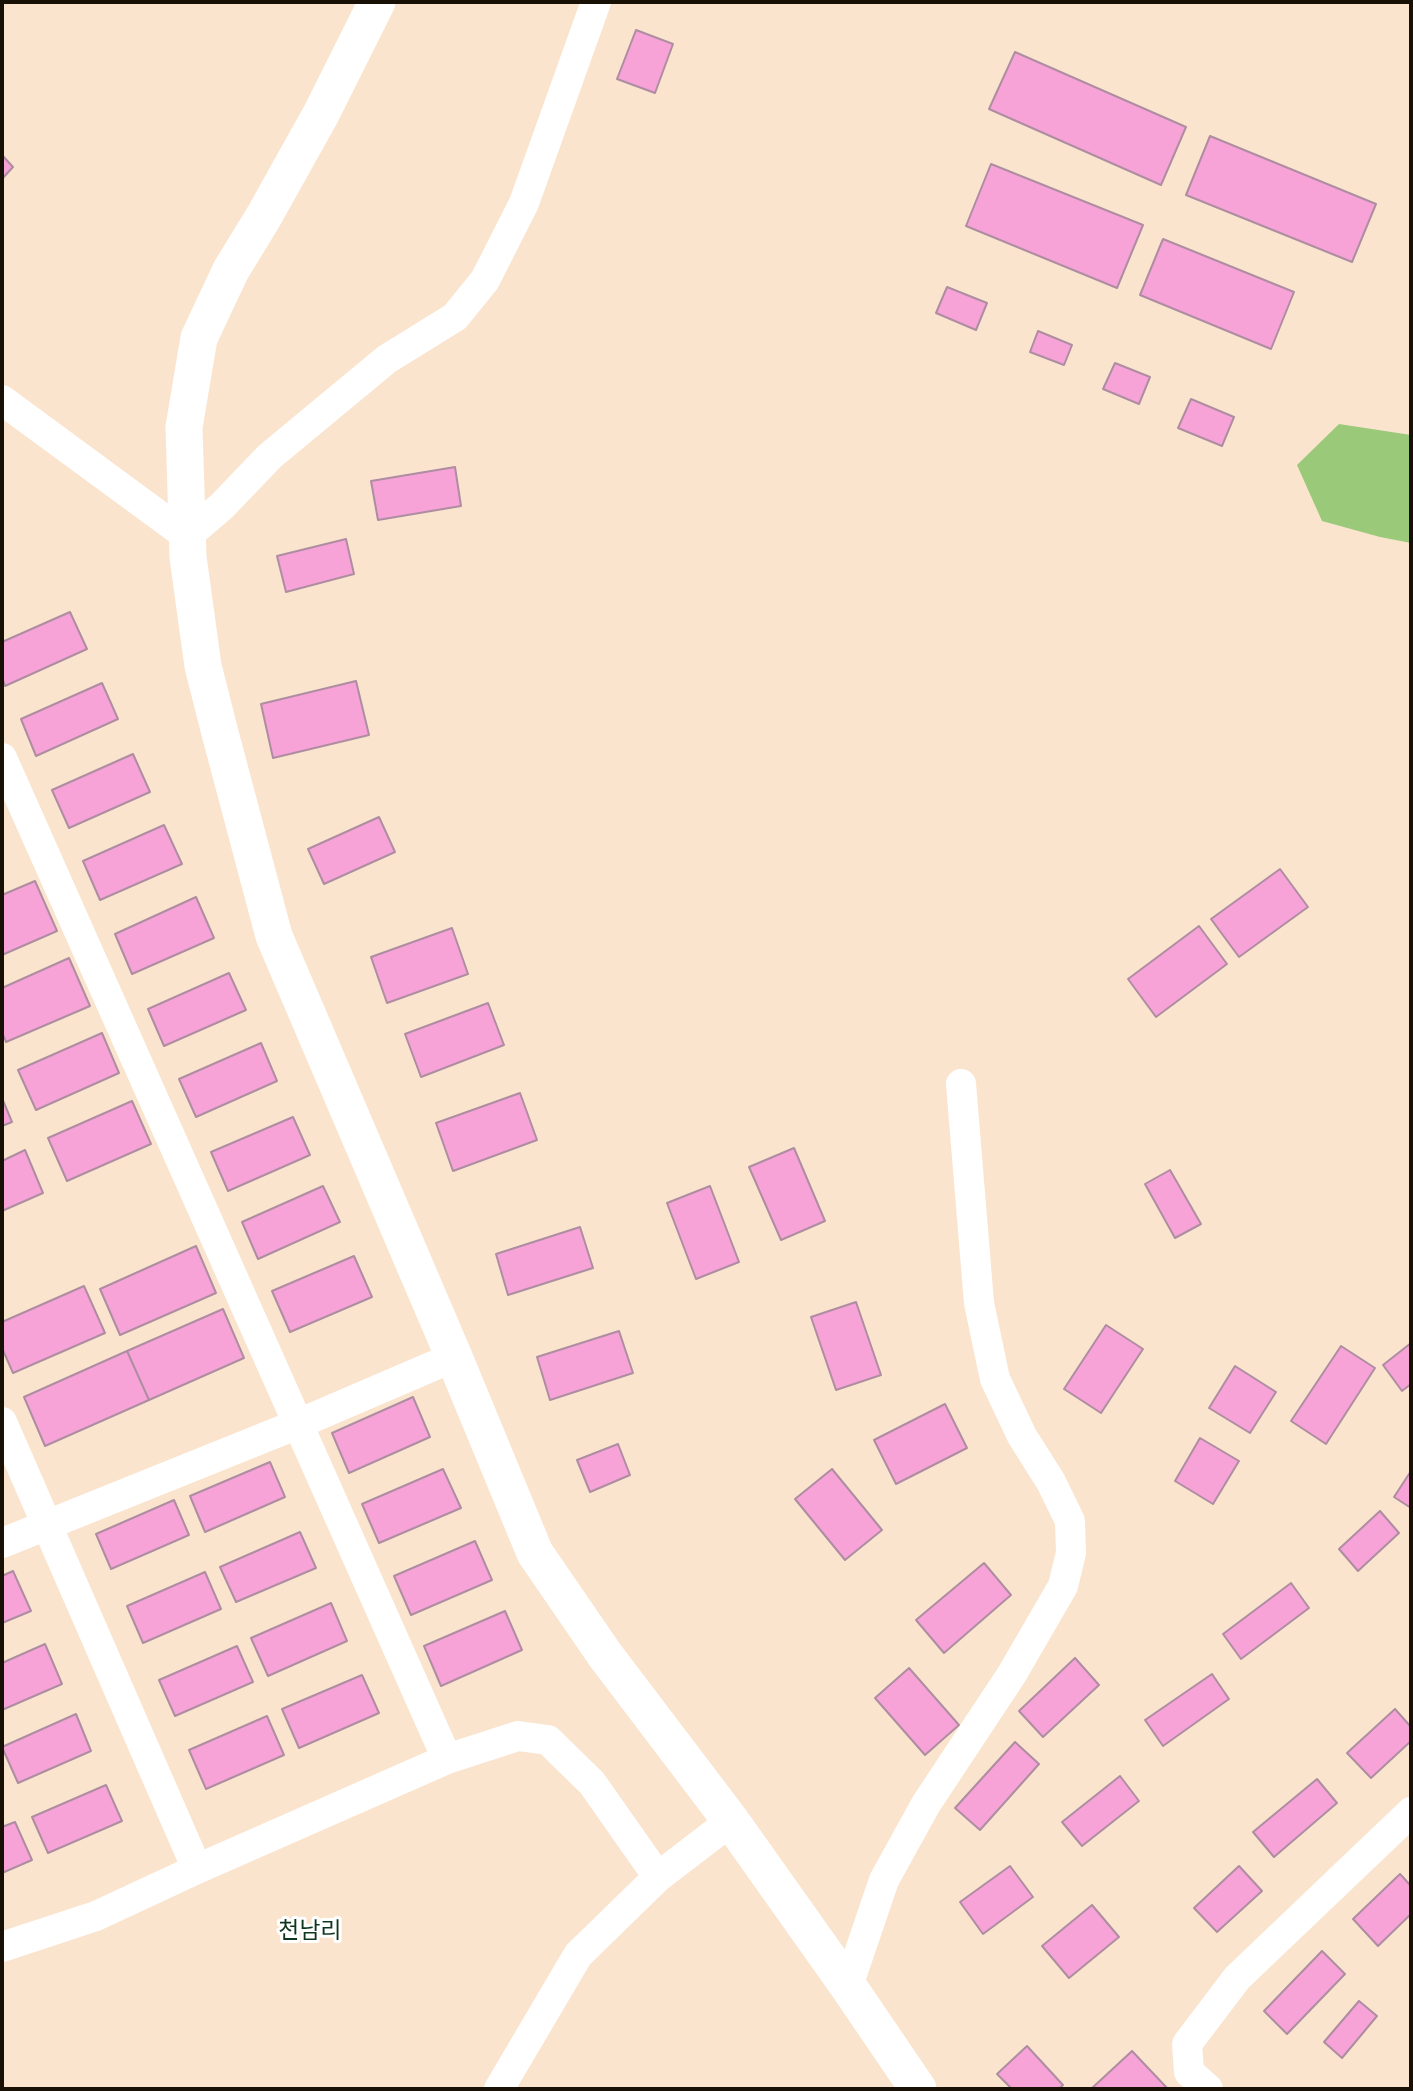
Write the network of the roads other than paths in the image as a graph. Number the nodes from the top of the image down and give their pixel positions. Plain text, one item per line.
1 (377, 2) edge
2 (596, 2) edge
3 (2, 400) edge
4 (187, 536) junction
5 (2, 758) edge
6 (961, 1084) dead end
7 (454, 1357) junction
8 (2, 1422) edge
9 (298, 1424) junction
10 (46, 1524) junction
11 (2, 1543) edge
12 (447, 1759) junction
13 (1411, 1812) edge
14 (732, 1821) junction
15 (197, 1869) junction
16 (658, 1877) junction
17 (2, 1947) edge
18 (848, 1986) junction
19 (499, 2089) edge
20 (918, 2089) edge
21 (1208, 2089) edge

1 - 4 street
2 - 4 street
3 - 4 street
4 - 7 street
5 - 9 street
6 - 18 street
7 - 9 street
7 - 14 street
8 - 10 street
9 - 10 street
9 - 12 street
10 - 11 street
10 - 15 street
12 - 15 street
12 - 16 street
13 - 21 street
14 - 16 street
14 - 18 street
15 - 17 street
16 - 19 street
18 - 20 street

